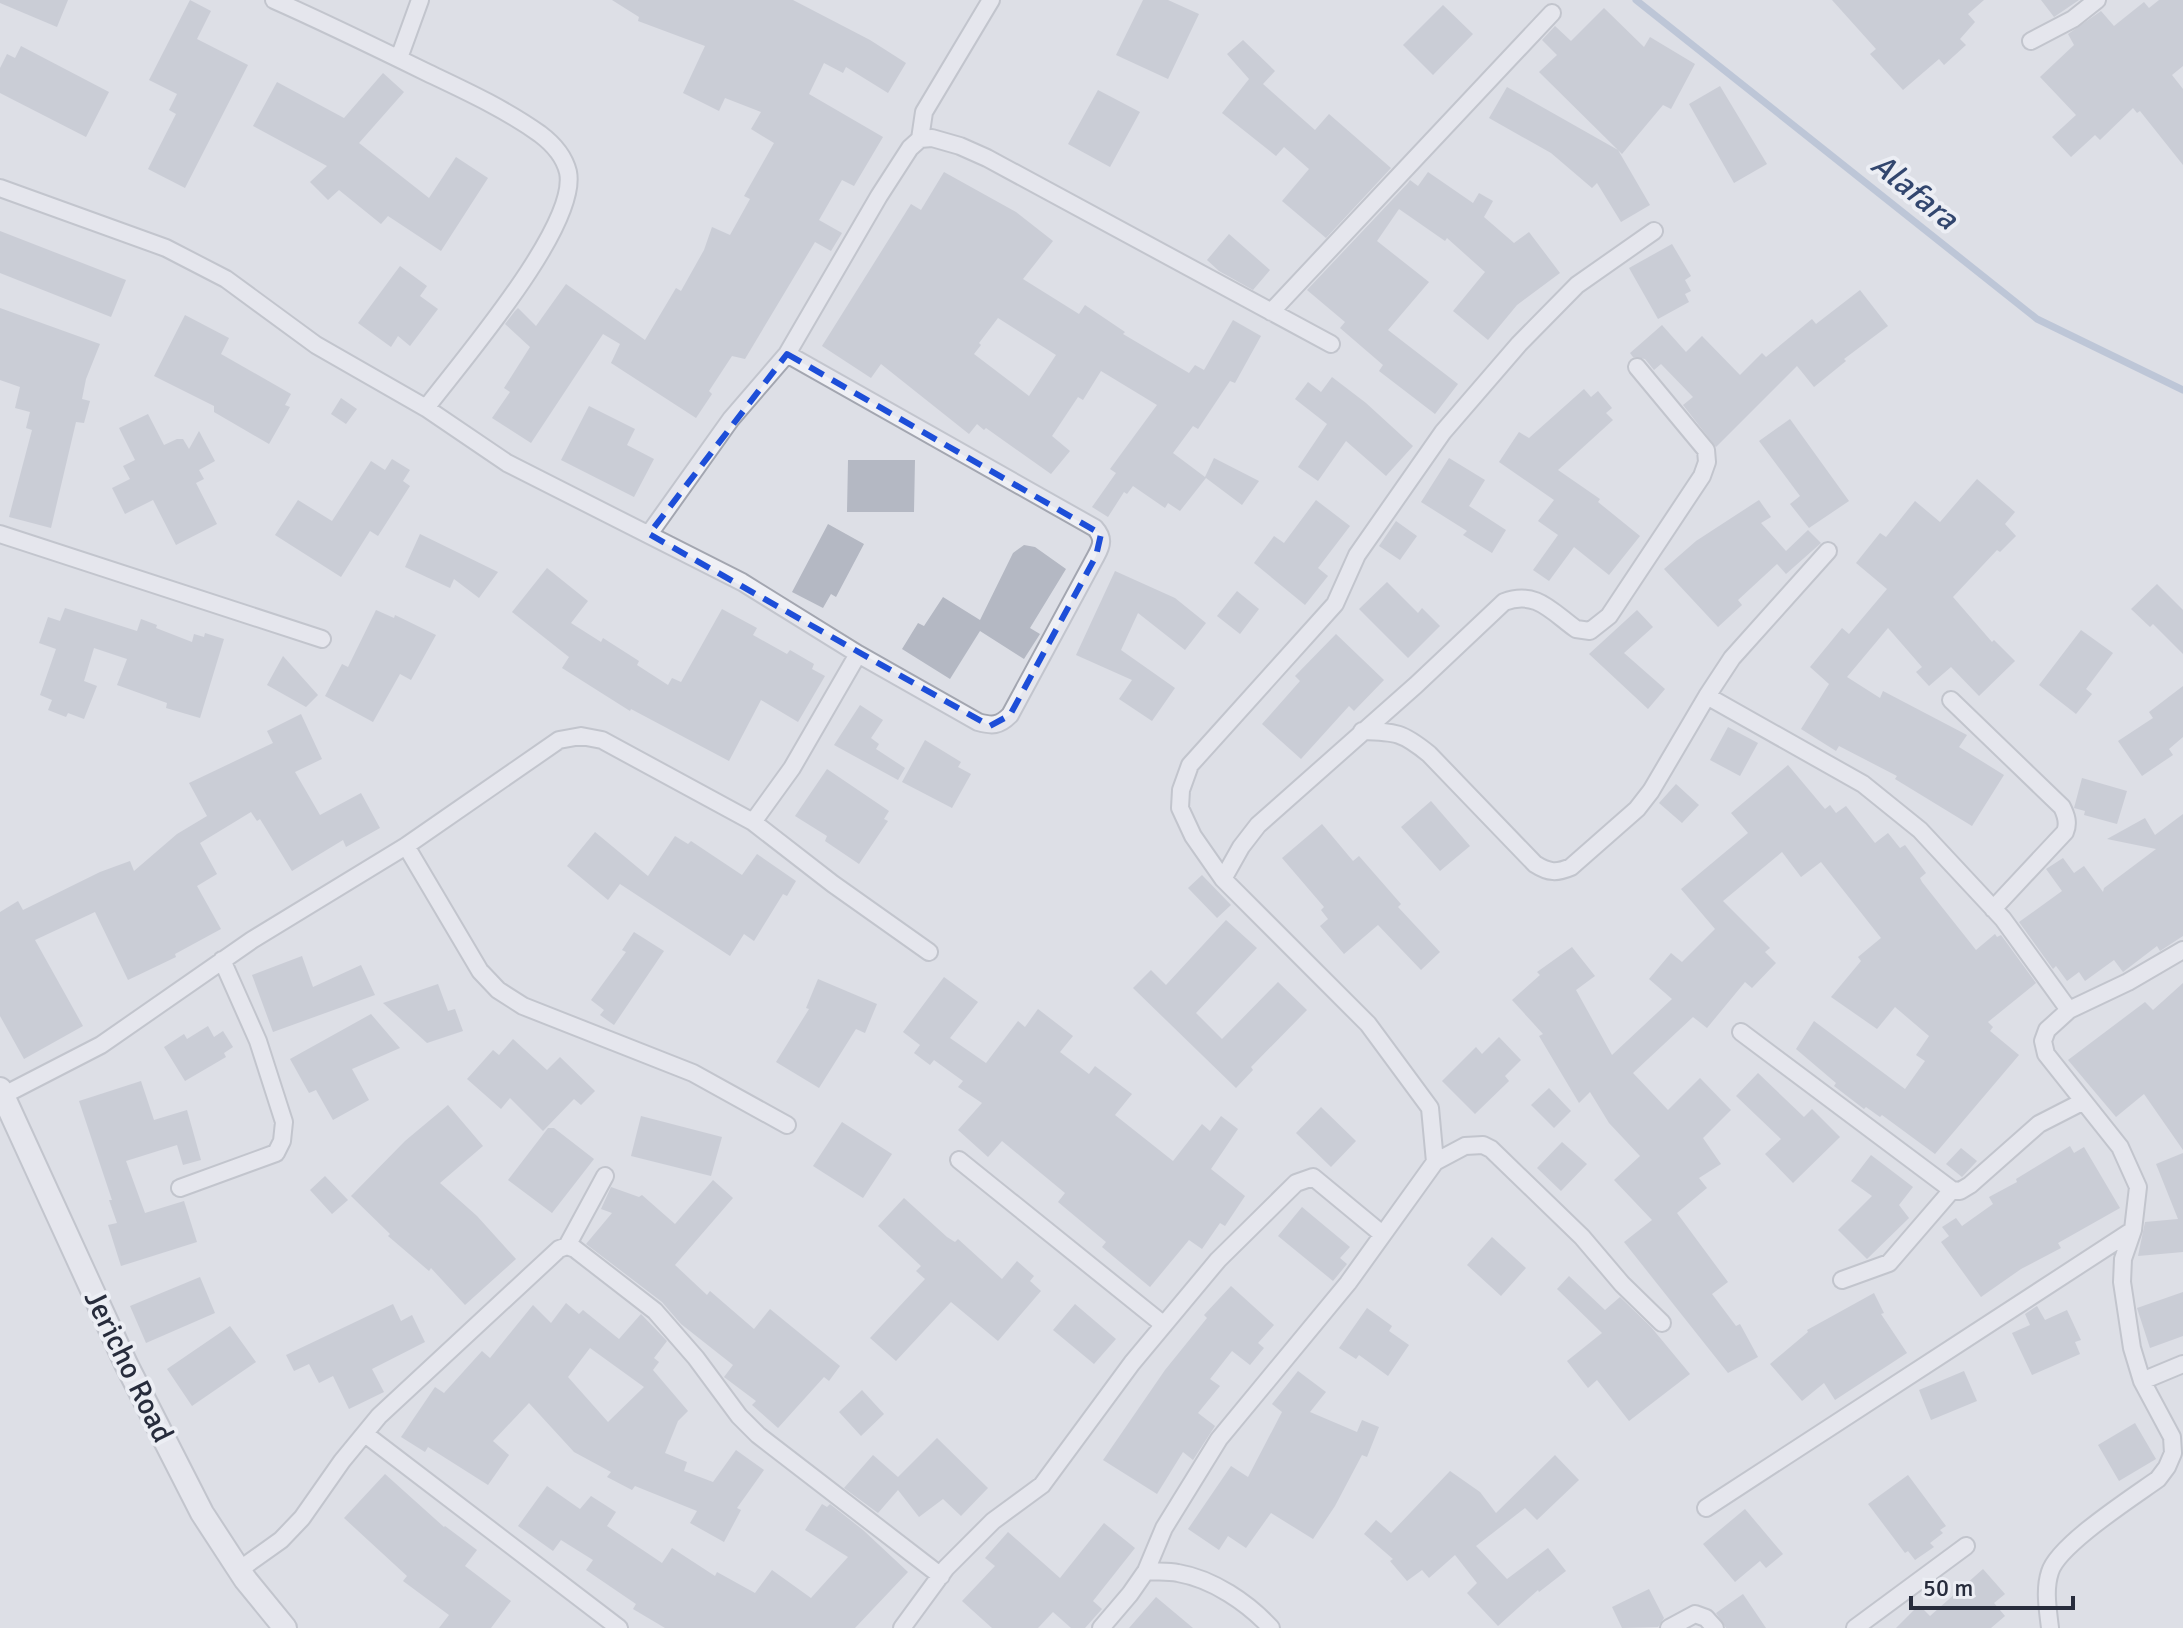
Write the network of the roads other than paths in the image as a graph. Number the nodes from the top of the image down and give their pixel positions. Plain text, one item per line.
1 (274, 0) edge
2 (420, 0) edge
3 (991, 0) edge
4 (2097, 0) edge
5 (1552, 13) dead end
6 (2031, 41) dead end
7 (399, 58) junction
8 (920, 139) junction
9 (0, 188) edge
10 (1654, 231) dead end
11 (1271, 312) junction
12 (1331, 344) dead end
13 (787, 354) junction
14 (1637, 367) dead end
15 (426, 408) junction
16 (0, 534) edge
17 (649, 534) junction
18 (1828, 551) dead end
19 (322, 639) dead end
20 (858, 654) junction
21 (1707, 696) junction
22 (1951, 700) dead end
23 (1362, 731) junction
24 (753, 822) junction
25 (406, 846) junction
26 (1223, 879) junction
27 (1993, 909) junction
28 (2183, 950) edge
29 (929, 952) dead end
30 (222, 960) junction
31 (2069, 1010) junction
32 (1741, 1032) dead end
33 (2, 1092) edge
34 (2082, 1102) junction
35 (787, 1125) dead end
36 (959, 1160) dead end
37 (1435, 1162) junction
38 (605, 1176) dead end
39 (180, 1188) dead end
40 (1952, 1190) junction
41 (2133, 1230) junction
42 (1382, 1234) junction
43 (567, 1246) junction
44 (1842, 1280) dead end
45 (1662, 1323) dead end
46 (1164, 1325) junction
47 (2183, 1364) edge
48 (2142, 1381) junction
49 (365, 1434) junction
50 (1706, 1508) dead end
51 (1966, 1546) dead end
52 (239, 1570) junction
53 (1146, 1571) junction
54 (941, 1576) junction
55 (285, 1628) edge
56 (619, 1628) edge
57 (902, 1628) edge
58 (1101, 1628) edge
59 (1271, 1628) edge
60 (1669, 1628) edge
61 (1715, 1628) edge
62 (1855, 1628) edge
63 (2050, 1628) edge

1 - 7 street
2 - 7 street
3 - 8 street
4 - 6 street
5 - 11 street
7 - 15 street
8 - 11 street
8 - 13 street
9 - 15 street
10 - 26 street
11 - 12 street
13 - 17 street
13 - 20 street
14 - 23 street
15 - 17 street
16 - 19 street
17 - 20 street
18 - 21 street
20 - 24 street
21 - 23 street
21 - 27 street
22 - 27 street
23 - 26 street
24 - 25 street
24 - 29 street
25 - 30 street
25 - 35 street
26 - 37 street
27 - 31 street
28 - 31 street
30 - 33 street
30 - 39 street
31 - 34 street
32 - 40 street
33 - 52 street, Jericho Road
34 - 40 street
34 - 41 street
36 - 46 street
37 - 42 street
37 - 45 street
38 - 43 street
40 - 44 street
41 - 48 street
41 - 50 street
42 - 46 street
42 - 53 street
43 - 49 street
43 - 54 street
46 - 54 street
47 - 48 street
48 - 63 street
49 - 52 street
49 - 56 street
51 - 62 street
52 - 55 street, Jericho Road
53 - 58 street
53 - 59 street
54 - 57 street
60 - 61 street

